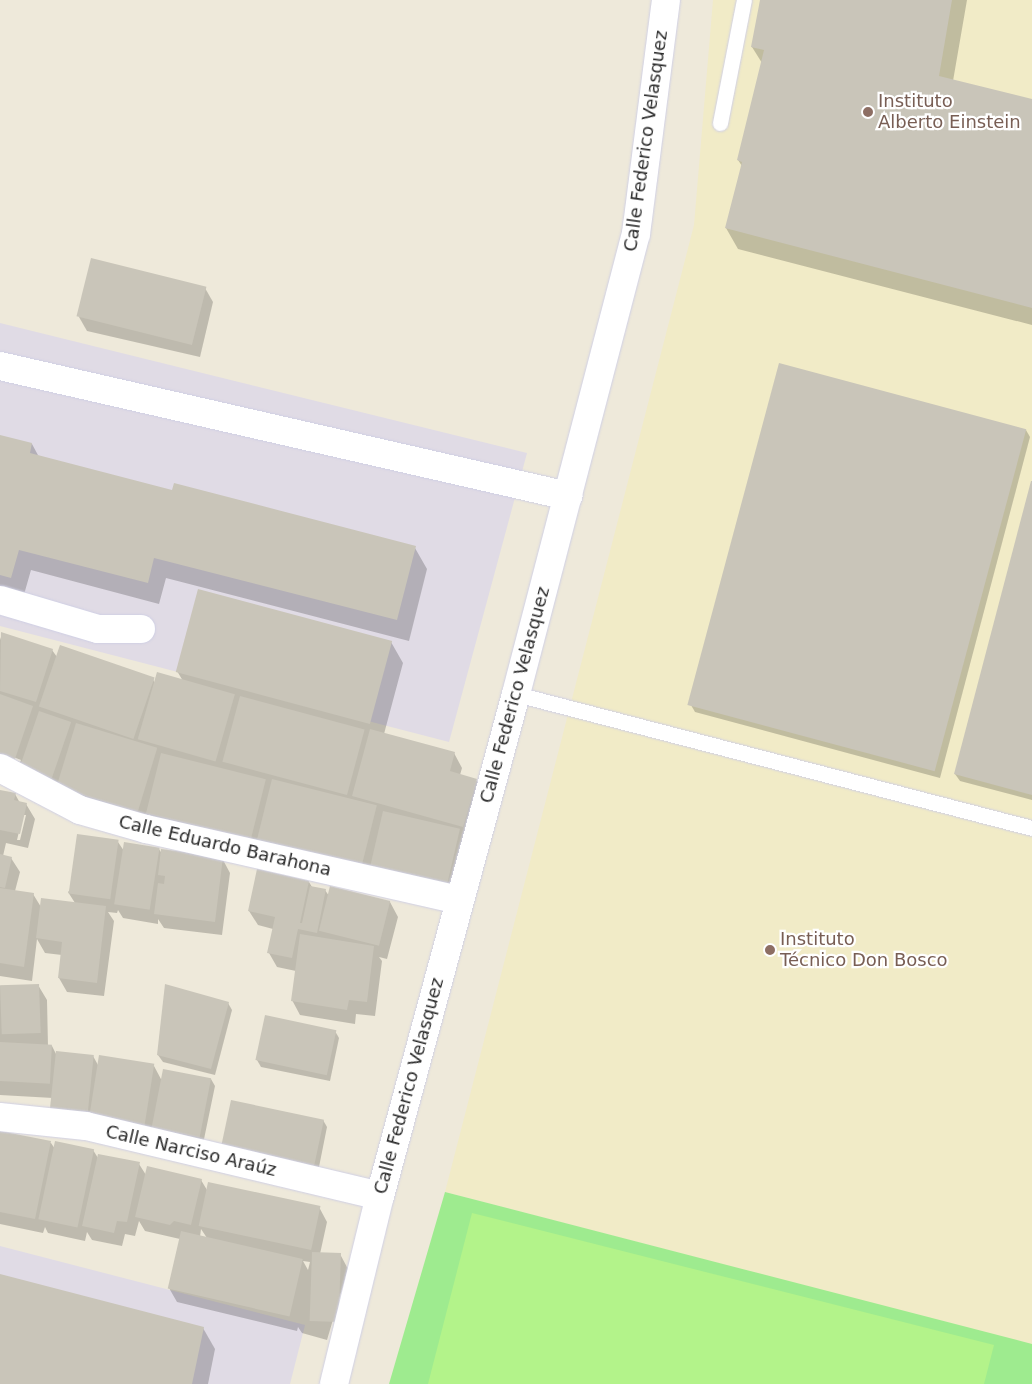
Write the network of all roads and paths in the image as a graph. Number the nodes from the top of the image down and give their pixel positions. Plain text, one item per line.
1 (666, 0) edge
2 (744, 0) edge
3 (720, 123) dead end
4 (0, 366) edge
5 (568, 496) junction
6 (0, 600) edge
7 (141, 629) dead end
8 (516, 694) junction
9 (0, 768) edge
10 (1032, 828) edge
11 (459, 900) junction
12 (0, 1117) edge
13 (380, 1196) junction
14 (334, 1384) edge

1 - 5 street, Calle Federico Velasquez
2 - 3 lane
4 - 5 street
5 - 8 street, Calle Federico Velasquez
6 - 7 street
8 - 10 lane
8 - 11 street, Calle Federico Velasquez
9 - 11 street, Calle Eduardo Barahona
11 - 13 street, Calle Federico Velasquez
12 - 13 street, Calle Narciso Araúz
13 - 14 street, Calle Federico Velasquez

